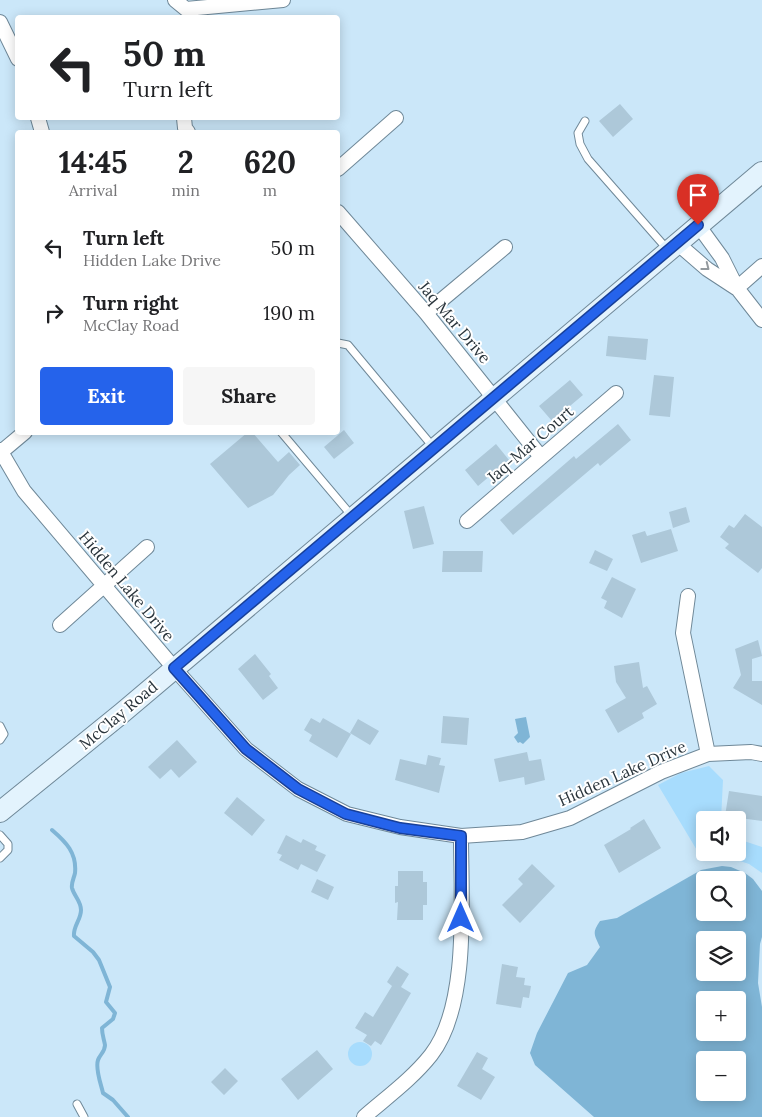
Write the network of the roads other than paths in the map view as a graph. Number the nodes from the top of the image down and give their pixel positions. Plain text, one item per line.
1 (283, 0) edge
2 (182, 9) edge
3 (0, 22) edge
4 (15, 53) edge
5 (396, 118) dead end
6 (585, 121) dead end
7 (340, 167) edge
8 (762, 172) edge
9 (340, 214) edge
10 (698, 225) junction
11 (505, 247) dead end
12 (673, 247) junction
13 (762, 266) edge
14 (736, 288) junction
15 (426, 313) junction
16 (762, 320) edge
17 (340, 343) edge
18 (616, 393) dead end
19 (494, 397) junction
20 (20, 435) edge
21 (284, 435) edge
22 (434, 448) junction
23 (0, 452) edge
24 (541, 456) junction
25 (352, 517) junction
26 (467, 521) dead end
27 (148, 547) dead end
28 (104, 585) junction
29 (688, 596) dead end
30 (60, 626) dead end
31 (174, 668) junction
32 (0, 726) edge
33 (0, 740) edge
34 (708, 754) junction
35 (762, 754) edge
36 (0, 812) edge
37 (0, 835) edge
38 (461, 836) junction
39 (0, 858) edge
40 (77, 1104) dead end
41 (84, 1117) edge
42 (364, 1117) edge

1 - 2 street
3 - 4 street
5 - 7 street
6 - 12 lane
8 - 10 main road, McClay Road
9 - 15 street, Jaq Mar Drive
10 - 12 main road, McClay Road
10 - 14 street
11 - 15 street
12 -> 14 street
12 - 19 main road, McClay Road
13 - 14 street
14 - 16 street
15 - 19 street, Jaq Mar Drive
17 - 22 lane
18 - 24 street, Jaq-Mar Court
19 - 22 main road, McClay Road
19 - 24 street, Jaq Mar Drive
20 - 23 street
21 - 25 lane
22 - 25 main road, McClay Road
23 - 28 street, Hidden Lake Drive
24 - 26 street, Jaq-Mar Court
25 - 31 main road, McClay Road
27 - 28 street
28 - 30 street
28 - 31 street, Hidden Lake Drive
29 - 34 street
31 - 36 main road, McClay Road
31 - 38 street, Hidden Lake Drive
32 - 33 lane
34 - 35 street, Hidden Lake Drive
34 - 38 street, Hidden Lake Drive
37 - 39 lane
38 - 42 street
40 - 41 lane

